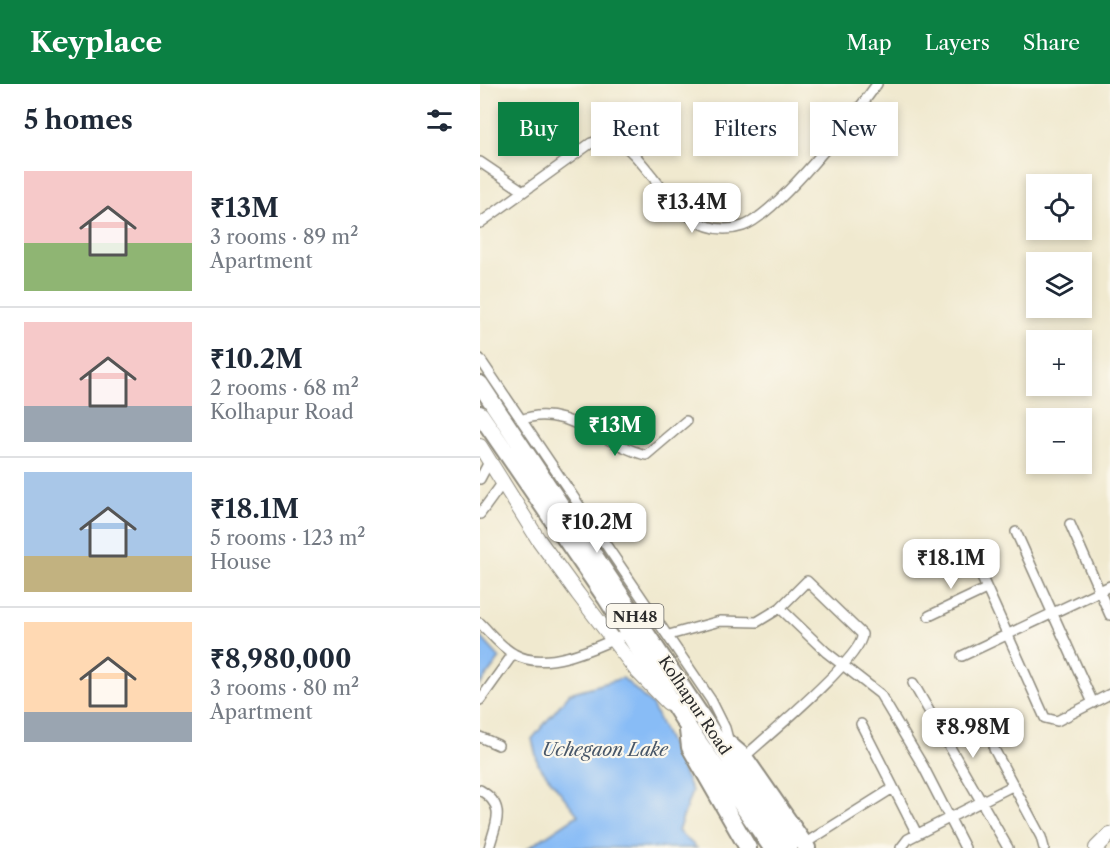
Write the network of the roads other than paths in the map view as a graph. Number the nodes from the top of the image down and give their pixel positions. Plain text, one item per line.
1 (877, 84) edge
2 (480, 162) edge
3 (523, 191) junction
4 (480, 223) edge
5 (480, 358) edge
6 (480, 384) edge
7 (480, 414) edge
8 (521, 420) junction
9 (686, 422) dead end
10 (480, 446) edge
11 (489, 460) junction
12 (480, 479) edge
13 (504, 481) junction
14 (480, 514) edge
15 (1070, 524) dead end
16 (1016, 532) dead end
17 (970, 553) dead end
18 (1110, 586) edge
19 (986, 589) junction
20 (1099, 591) junction
21 (780, 608) junction
22 (1052, 614) junction
23 (1110, 615) edge
24 (929, 616) dead end
25 (480, 623) edge
26 (669, 635) junction
27 (621, 636) junction
28 (1007, 636) junction
29 (513, 654) junction
30 (962, 656) dead end
31 (843, 665) junction
32 (913, 684) dead end
33 (1110, 694) edge
34 (480, 700) edge
35 (1093, 703) junction
36 (861, 724) dead end
37 (688, 727) junction
38 (710, 728) junction
39 (480, 737) edge
40 (729, 744) junction
41 (498, 745) dead end
42 (994, 749) dead end
43 (744, 757) junction
44 (1014, 785) junction
45 (893, 788) junction
46 (480, 790) edge
47 (981, 801) junction
48 (950, 819) junction
49 (917, 834) junction
50 (1110, 834) edge
51 (800, 847) edge
52 (489, 848) edge
53 (748, 848) edge
54 (772, 848) edge
55 (901, 848) edge
56 (966, 848) edge
57 (1008, 848) edge
58 (1044, 848) edge
59 (1096, 848) edge

1 - 3 street
2 - 3 street
3 - 4 street
5 - 8 street
6 - 38 highway, Kolhapur Road / NH48
7 - 27 highway, NH48
8 - 9 street
8 - 26 street
10 - 11 street
11 - 12 street
11 - 13 street
13 - 14 street
13 - 27 street
15 - 20 street
16 - 22 street
17 - 19 street
18 - 20 street
19 - 24 street
19 - 28 street
20 - 22 street
20 - 23 street
21 - 26 street
21 - 31 street
21 - 31 street
22 - 28 street
22 - 35 street
25 - 29 street
26 - 40 street
27 - 29 street
27 - 37 highway, NH48
28 - 30 street
28 - 35 street
29 - 34 street
31 - 43 street
31 - 48 street
32 - 47 street
33 - 35 street
36 - 45 street
37 - 53 highway
37 - 54 highway, NH48
38 - 40 highway
38 - 51 highway, Kolhapur Road / NH48
39 - 41 street
40 - 43 highway
42 - 44 street
43 - 51 highway
44 - 47 street
44 - 58 street
45 - 49 street
45 - 51 street
46 - 52 street
47 - 48 street
47 - 57 street
48 - 49 street
48 - 56 street
49 - 55 street
50 - 59 street

